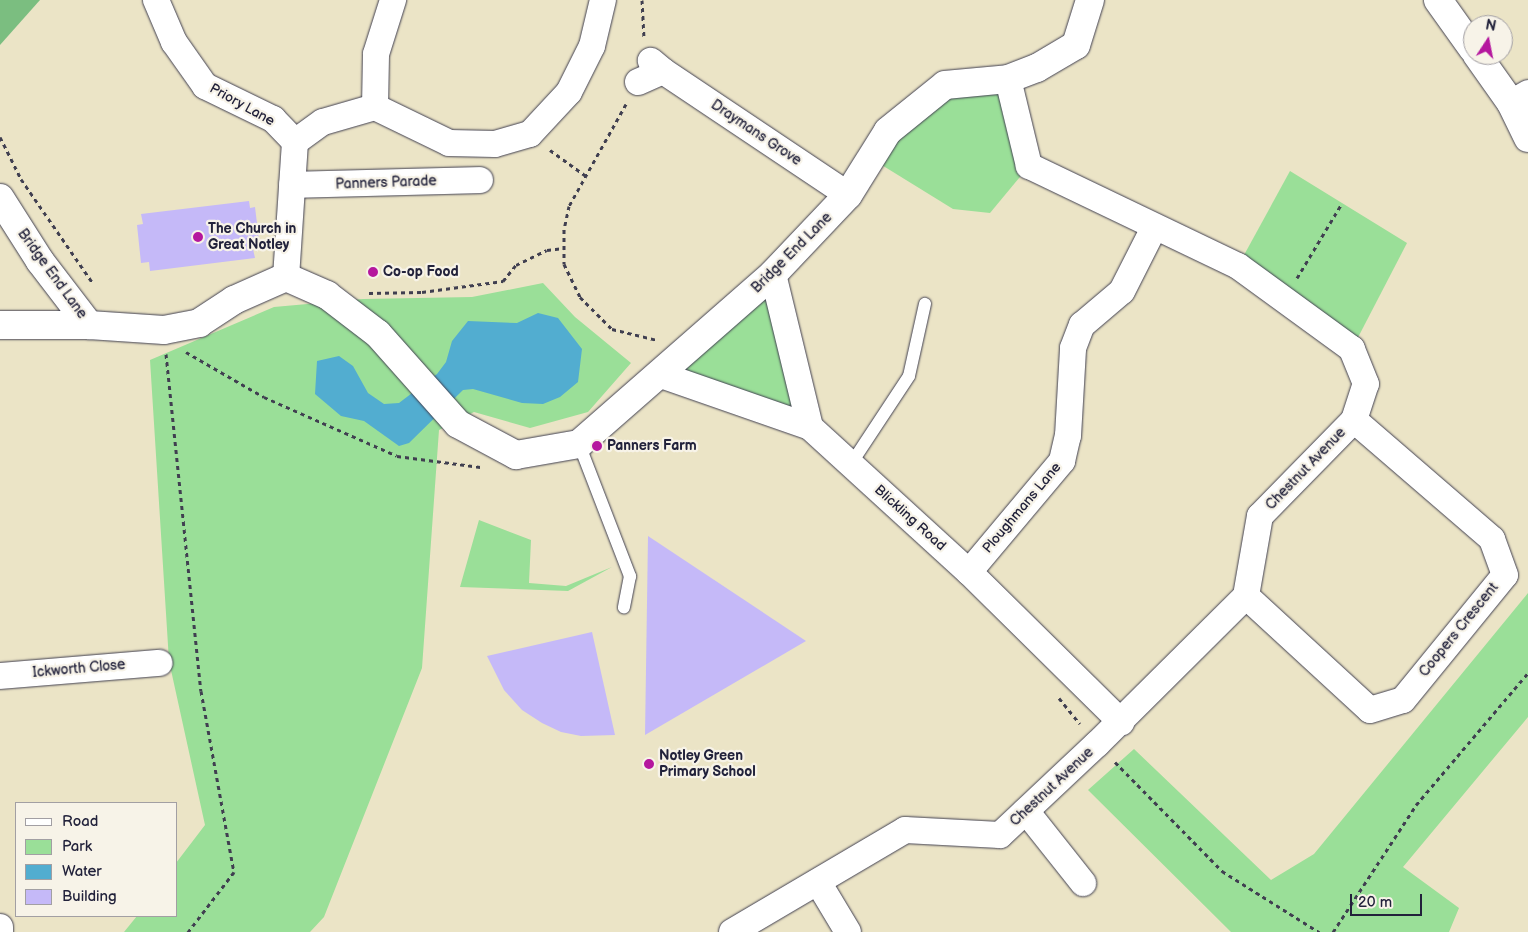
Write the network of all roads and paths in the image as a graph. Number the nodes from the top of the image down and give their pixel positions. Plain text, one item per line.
1 (156, 0) edge
2 (393, 0) edge
3 (603, 0) edge
4 (642, 0) edge
5 (1090, 0) edge
6 (1438, 0) edge
7 (1463, 35) edge
8 (1487, 65) edge
9 (651, 71) junction
10 (1008, 79) junction
11 (1520, 98) edge
12 (375, 107) junction
13 (530, 134) junction
14 (0, 137) edge
15 (1528, 138) edge
16 (295, 142) junction
17 (586, 176) junction
18 (480, 180) dead end
19 (292, 185) junction
20 (848, 195) junction
21 (0, 198) edge
22 (1342, 203) dead end
23 (1154, 228) junction
24 (564, 248) junction
25 (773, 274) junction
26 (286, 277) junction
27 (94, 286) dead end
28 (363, 293) dead end
29 (1284, 299) junction
30 (925, 304) dead end
31 (0, 325) edge
32 (89, 325) junction
33 (696, 342) junction
34 (165, 346) dead end
35 (184, 350) dead end
36 (661, 375) junction
37 (1354, 420) junction
38 (810, 427) junction
39 (579, 444) junction
40 (851, 464) junction
41 (486, 467) dead end
42 (969, 572) junction
43 (1246, 596) junction
44 (624, 607) dead end
45 (159, 663) dead end
46 (1528, 673) edge
47 (0, 676) edge
48 (1056, 694) dead end
49 (1121, 722) junction
50 (1097, 744) junction
51 (1026, 811) junction
52 (818, 882) junction
53 (1083, 883) dead end
54 (0, 927) edge
55 (0, 932) edge
56 (188, 932) edge
57 (732, 932) edge
58 (848, 932) edge
59 (1318, 932) edge
60 (1333, 932) edge

1 - 16 street, Priory Lane
2 - 12 street
3 - 13 street
4 - 9 path
5 - 10 street, Bridge End Lane
6 - 7 street
8 - 11 street
9 - 17 path
9 - 20 street, Draymans Grove
10 - 20 street, Bridge End Lane
10 - 23 street, Chestnut Avenue
11 - 15 street
12 - 13 street
12 - 16 street
13 - 17 path
14 - 27 path
16 - 19 street
17 - 24 path
18 - 19 street, Panners Parade
19 - 26 street
20 - 25 street, Bridge End Lane
21 - 32 street, Bridge End Lane
22 - 29 path
23 - 29 street, Chestnut Avenue
23 - 42 street, Ploughmans Lane
24 - 28 path
24 - 33 path
25 - 33 street, Bridge End Lane
25 - 38 street
26 - 32 street, Bridge End Lane
26 - 39 street
29 - 37 street, Chestnut Avenue
30 - 40 lane
31 - 32 street, Bridge End Lane
33 - 36 street, Bridge End Lane
34 - 56 path
35 - 41 path
36 - 38 street, Blickling Road
36 - 39 street, Bridge End Lane
37 - 43 street, Chestnut Avenue
37 - 43 street, Coopers Crescent
38 - 40 street, Blickling Road
39 - 44 lane
40 - 42 street, Blickling Road
42 - 49 street, Blickling Road
43 - 49 street, Chestnut Avenue
45 - 47 street, Ickworth Close
46 - 60 path
48 - 50 path
49 - 50 street, Chestnut Avenue
50 - 51 street, Chestnut Avenue
50 - 59 path
51 - 52 street, Chestnut Avenue
51 - 53 street
52 - 57 street, Chestnut Avenue
52 - 58 street
54 - 55 street

